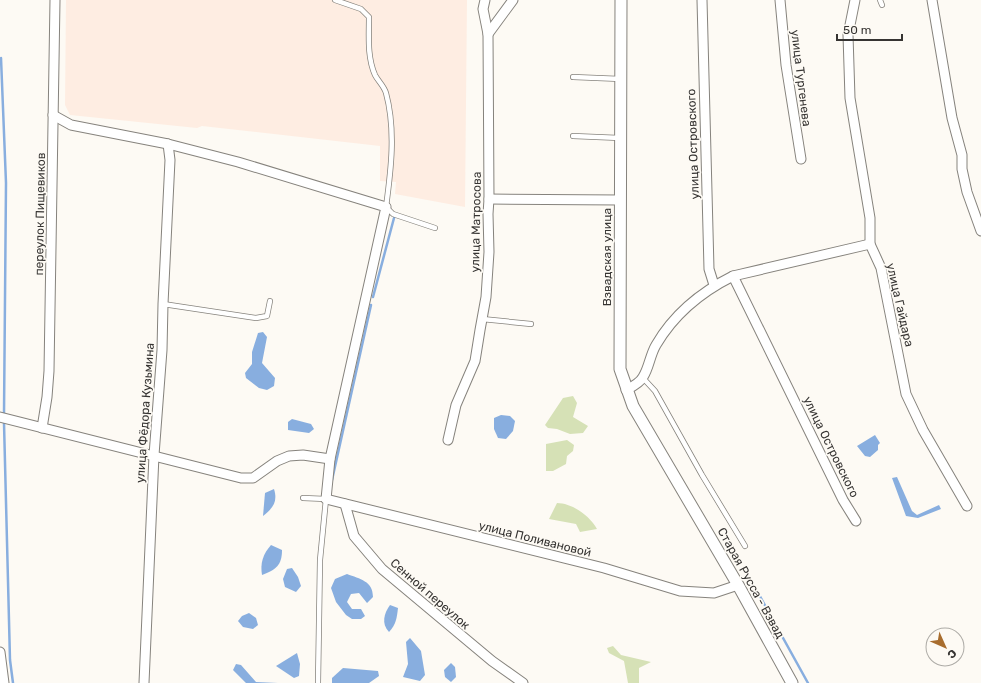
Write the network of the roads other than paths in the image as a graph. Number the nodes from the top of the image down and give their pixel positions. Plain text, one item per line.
1 (55, 0) edge
2 (335, 0) edge
3 (486, 0) edge
4 (513, 0) edge
5 (621, 0) edge
6 (702, 0) edge
7 (780, 0) edge
8 (855, 0) edge
9 (932, 0) edge
10 (488, 34) junction
11 (573, 77) dead end
12 (621, 79) junction
13 (54, 115) junction
14 (573, 136) dead end
15 (621, 138) junction
16 (168, 144) junction
17 (800, 159) dead end
18 (489, 199) junction
19 (620, 200) junction
20 (386, 207) junction
21 (435, 228) dead end
22 (981, 230) edge
23 (870, 244) junction
24 (733, 276) junction
25 (714, 285) junction
26 (270, 301) dead end
27 (163, 304) junction
28 (482, 318) junction
29 (530, 324) dead end
30 (643, 378) junction
31 (626, 390) junction
32 (0, 417) edge
33 (42, 428) junction
34 (448, 440) dead end
35 (154, 455) junction
36 (330, 459) junction
37 (686, 497) joint
38 (303, 498) dead end
39 (326, 499) junction
40 (345, 504) junction
41 (967, 506) dead end
42 (856, 521) dead end
43 (745, 546) dead end
44 (738, 585) junction
45 (0, 652) edge
46 (4, 683) edge
47 (144, 683) edge
48 (318, 683) edge
49 (523, 683) edge
50 (792, 683) edge

1 - 13 street, переулок Пищевиков
2 - 20 lane
3 - 10 street, улица Матросова
4 - 10 street
5 - 12 street, Взвадская улица
6 - 25 street, улица Островского
7 - 17 street, улица Тургенева
8 - 23 street, улица Гайдара
9 - 22 street
10 - 18 street, улица Матросова
11 - 12 lane
12 - 15 street, Взвадская улица
13 - 16 street
13 - 33 street, переулок Пищевиков
14 - 15 lane
15 - 19 street, Взвадская улица
16 - 20 street
16 - 27 street, улица Фёдора Кузьмина
18 - 19 street
18 - 28 street, улица Матросова
19 - 31 street, Взвадская улица
20 - 21 lane
20 - 36 street
23 - 24 street
23 - 41 street, улица Гайдара
24 - 25 street
24 - 42 street, улица Островского
25 - 30 street
26 - 27 lane
27 - 35 street, улица Фёдора Кузьмина
28 - 29 lane
28 - 34 street, улица Матросова
30 - 31 street
30 - 43 lane
31 - 37 street, Взвадская улица
32 - 33 street
33 - 35 street
35 - 36 street
35 - 47 street, улица Фёдора Кузьмина
36 - 39 street
37 - 44 street, Старая Русса - Взвад
38 - 39 lane
39 - 40 street, улица Поливановой
39 - 48 lane
40 - 44 street, улица Поливановой
40 - 49 street, Сенной переулок
44 - 50 street, Старая Русса - Взвад
45 - 46 street

